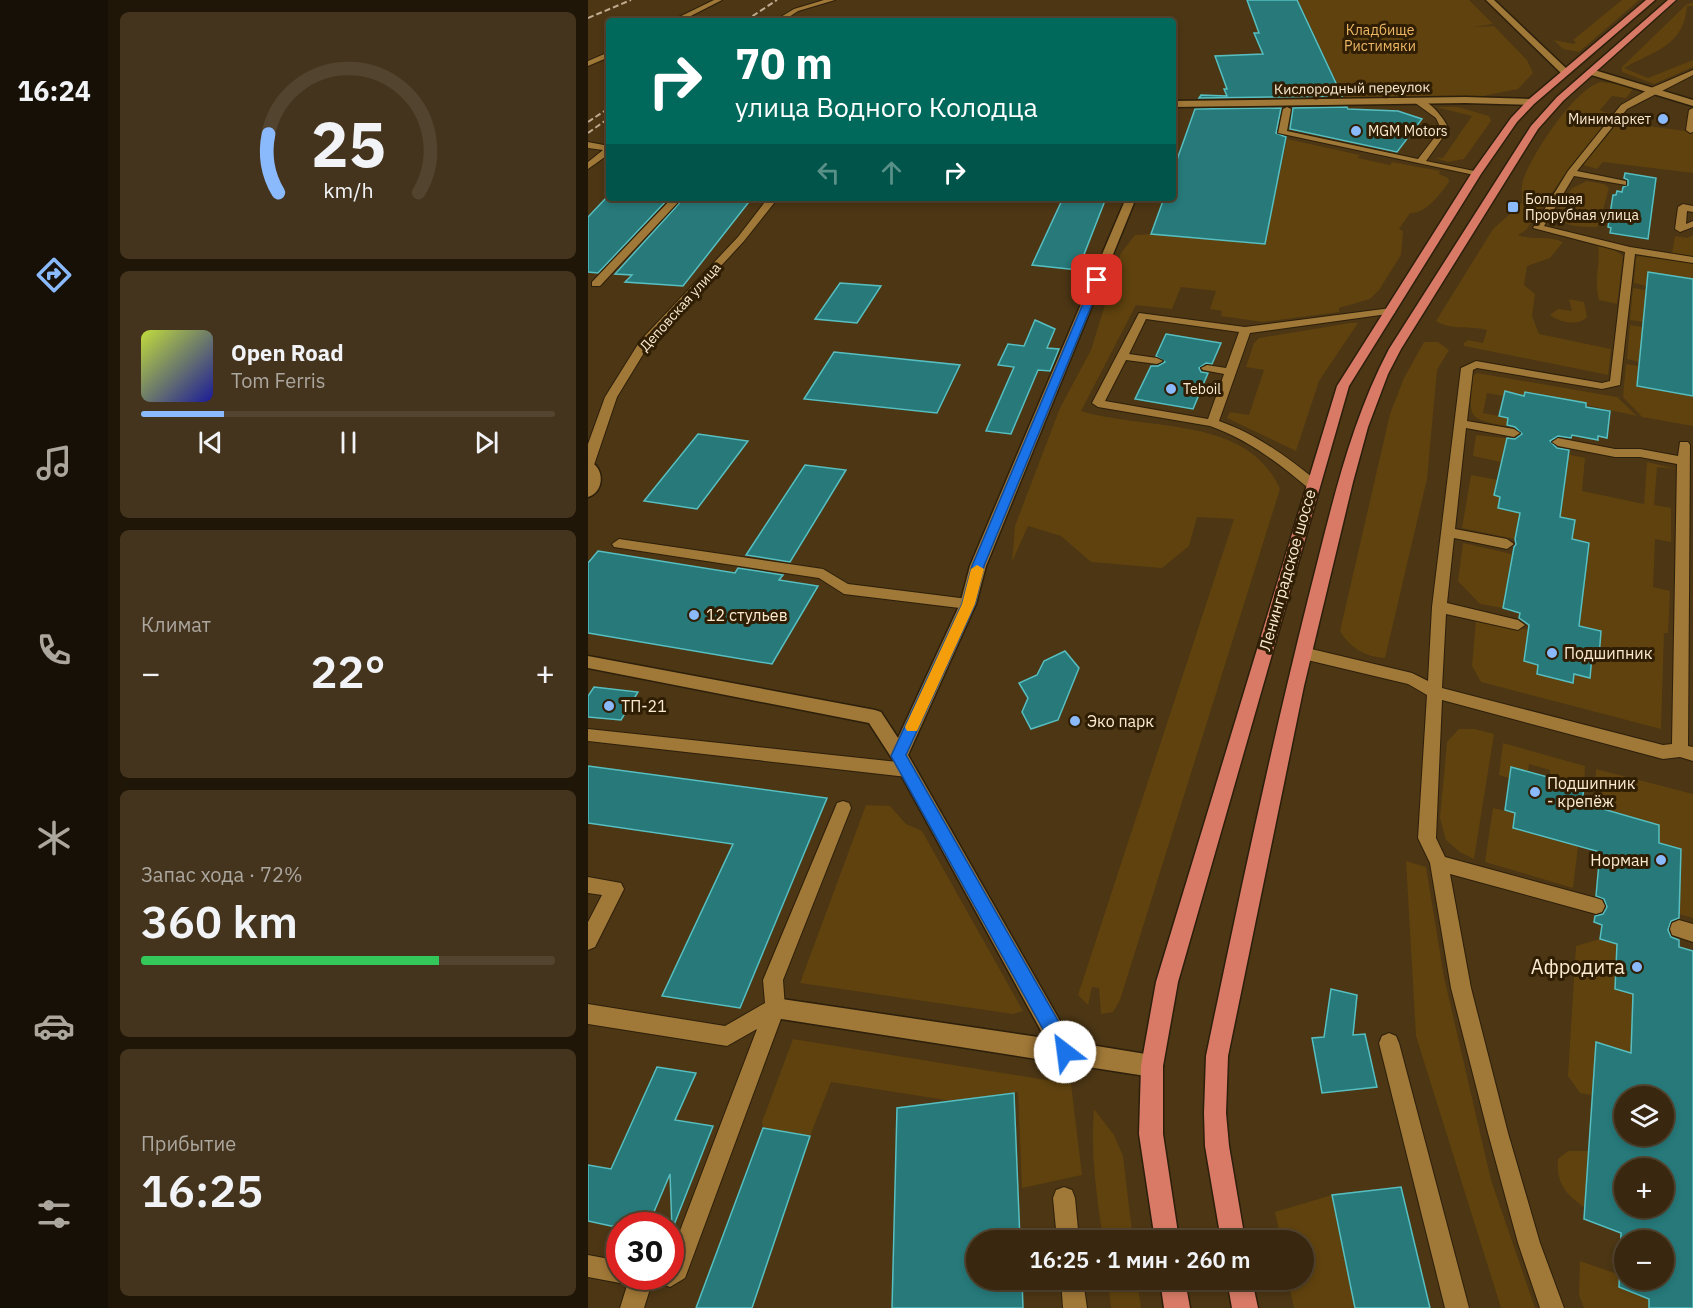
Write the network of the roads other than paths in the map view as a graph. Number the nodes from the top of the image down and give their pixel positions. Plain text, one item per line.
1 (719, 0) edge
2 (832, 0) edge
3 (1490, 0) edge
4 (1651, 0) edge
5 (1672, 0) edge
6 (681, 18) edge
7 (783, 18) edge
8 (606, 55) edge
9 (588, 64) edge
10 (1565, 72) junction
11 (1591, 72) junction
12 (1693, 72) edge
13 (1672, 82) junction
14 (1693, 86) edge
15 (1654, 90) junction
16 (1417, 100) junction
17 (1531, 102) junction
18 (1693, 103) edge
19 (1176, 104) edge
20 (1287, 109) dead end
21 (1693, 110) edge
22 (1690, 130) dead end
23 (588, 145) edge
24 (606, 148) edge
25 (606, 151) edge
26 (1420, 162) junction
27 (588, 166) edge
28 (1571, 173) junction
29 (1476, 174) junction
30 (1623, 183) dead end
31 (674, 201) edge
32 (771, 201) edge
33 (1130, 201) edge
34 (1693, 209) edge
35 (1693, 224) edge
36 (1630, 250) junction
37 (1693, 260) edge
38 (596, 284) dead end
39 (1391, 311) junction
40 (1245, 330) junction
41 (1122, 356) junction
42 (1157, 361) dead end
43 (1206, 368) dead end
44 (1231, 372) junction
45 (1212, 423) junction
46 (1462, 424) junction
47 (1514, 434) dead end
48 (1558, 442) dead end
49 (1684, 445) dead end
50 (1684, 461) junction
51 (588, 465) edge
52 (1312, 484) junction
53 (588, 492) edge
54 (1447, 532) junction
55 (619, 544) dead end
56 (1507, 544) dead end
57 (968, 604) junction
58 (1439, 607) junction
59 (1518, 625) dead end
60 (1303, 653) junction
61 (588, 662) edge
62 (1434, 692) junction
63 (588, 735) edge
64 (1686, 752) edge
65 (903, 763) junction
66 (843, 808) dead end
67 (1439, 863) junction
68 (588, 885) edge
69 (1596, 906) dead end
70 (588, 941) edge
71 (775, 1008) junction
72 (588, 1014) edge
73 (1389, 1043) dead end
74 (1065, 1052) junction
75 (1152, 1066) junction
76 (1064, 1198) dead end
77 (1067, 1230) edge
78 (1165, 1230) edge
79 (1231, 1230) edge
80 (684, 1251) edge
81 (588, 1266) edge
82 (606, 1269) edge
83 (638, 1290) edge
84 (1073, 1290) edge
85 (1174, 1290) edge
86 (1242, 1290) edge
87 (632, 1308) edge
88 (1075, 1308) edge
89 (1177, 1308) edge
90 (1245, 1308) edge
91 (1457, 1308) edge
92 (1552, 1308) edge

1 - 6 lane
2 - 7 lane
3 - 10 street
4 - 10 main road, Ленинградское шоссе
5 - 11 main road, Ленинградское шоссе
8 - 9 lane
10 - 17 main road, Ленинградское шоссе
11 - 15 street
11 - 60 main road, Ленинградское шоссе
12 - 13 lane
13 - 14 lane
13 - 15 lane
15 - 18 street
15 - 28 lane
16 - 17 street, Кислородный переулок
16 - 19 street, Кислородный переулок
16 - 26 lane
17 - 29 main road, Ленинградское шоссе
20 - 26 lane
21 - 22 lane
23 - 24 lane
25 - 27 lane
26 - 29 lane
28 - 30 lane
28 - 36 lane
29 - 39 main road, Ленинградское шоссе
31 - 38 lane
32 - 51 lane, Деповская улица
33 - 57 street
34 - 35 lane
36 - 37 lane
36 - 46 lane
39 - 40 lane
39 - 52 main road, Ленинградское шоссе
40 - 41 lane
40 - 44 lane
41 - 42 lane
41 - 45 lane
43 - 44 lane
44 - 45 lane
45 - 52 lane
46 - 47 lane
46 - 54 lane
48 - 50 lane
49 - 50 lane
50 - 64 lane
51 - 53 street, Деповская улица
52 - 75 main road, Ленинградское шоссе
54 - 56 lane
54 - 58 lane
55 - 57 lane
57 - 65 street
58 - 59 lane
58 - 62 lane
60 - 62 lane
60 - 79 main road, Ленинградское шоссе
61 - 65 street
62 - 64 lane
62 - 67 lane
63 - 65 lane
65 - 74 street
66 - 71 lane
67 - 69 lane
67 - 92 lane
68 - 70 lane
71 - 72 lane
71 - 74 street
71 - 80 lane
73 - 91 lane
74 - 75 street
75 - 78 main road, Ленинградское шоссе
76 - 77 lane
81 - 82 lane
83 - 87 lane
84 - 88 lane
85 - 89 main road
86 - 90 main road

